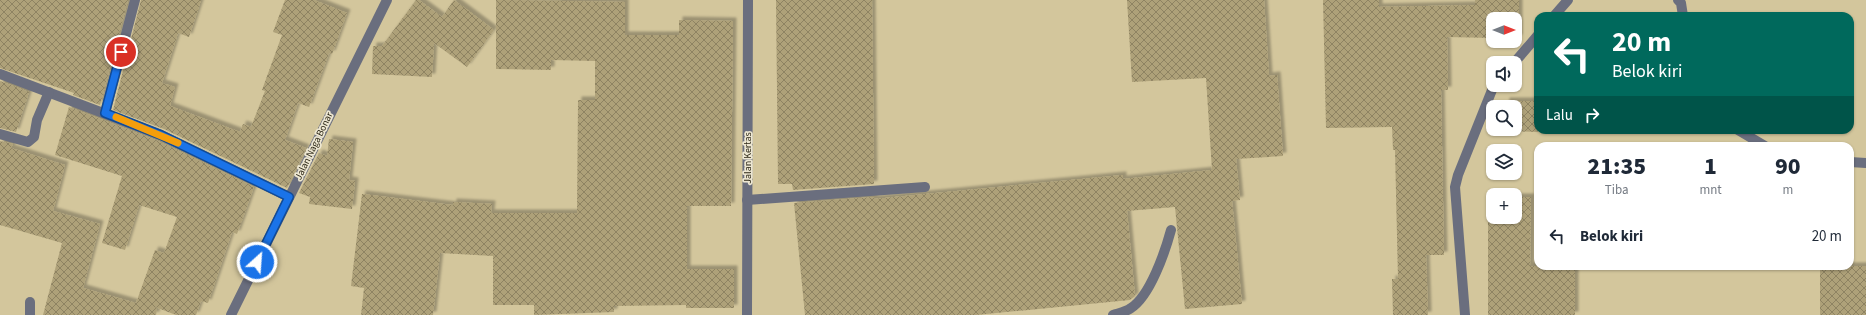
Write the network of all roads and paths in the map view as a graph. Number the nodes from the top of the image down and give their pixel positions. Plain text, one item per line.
1 (135, 0) edge
2 (386, 0) edge
3 (748, 0) edge
4 (1568, 0) edge
5 (1678, 0) edge
6 (1558, 12) edge
7 (1682, 12) edge
8 (1534, 40) edge
9 (1520, 56) edge
10 (0, 74) edge
11 (49, 92) junction
12 (1491, 92) edge
13 (105, 113) junction
14 (0, 134) edge
15 (1745, 134) edge
16 (1758, 142) edge
17 (1854, 162) edge
18 (1866, 163) edge
19 (925, 188) dead end
20 (289, 197) junction
21 (747, 200) junction
22 (1170, 230) dead end
23 (30, 302) dead end
24 (30, 315) edge
25 (231, 315) edge
26 (747, 315) edge
27 (1113, 315) edge
28 (1465, 315) edge

1 - 13 street
2 - 20 street, Jalan Naga Bonar
3 - 21 street, Jalan Kertas
4 - 6 street
5 - 7 street
8 - 9 street
10 - 11 street
11 - 13 street
11 - 14 street
12 - 28 street
13 - 20 street
15 - 16 street
17 - 18 street
19 - 21 street
20 - 25 street, Jalan Naga Bonar
21 - 26 street, Jalan Kertas
22 - 27 street
23 - 24 street

